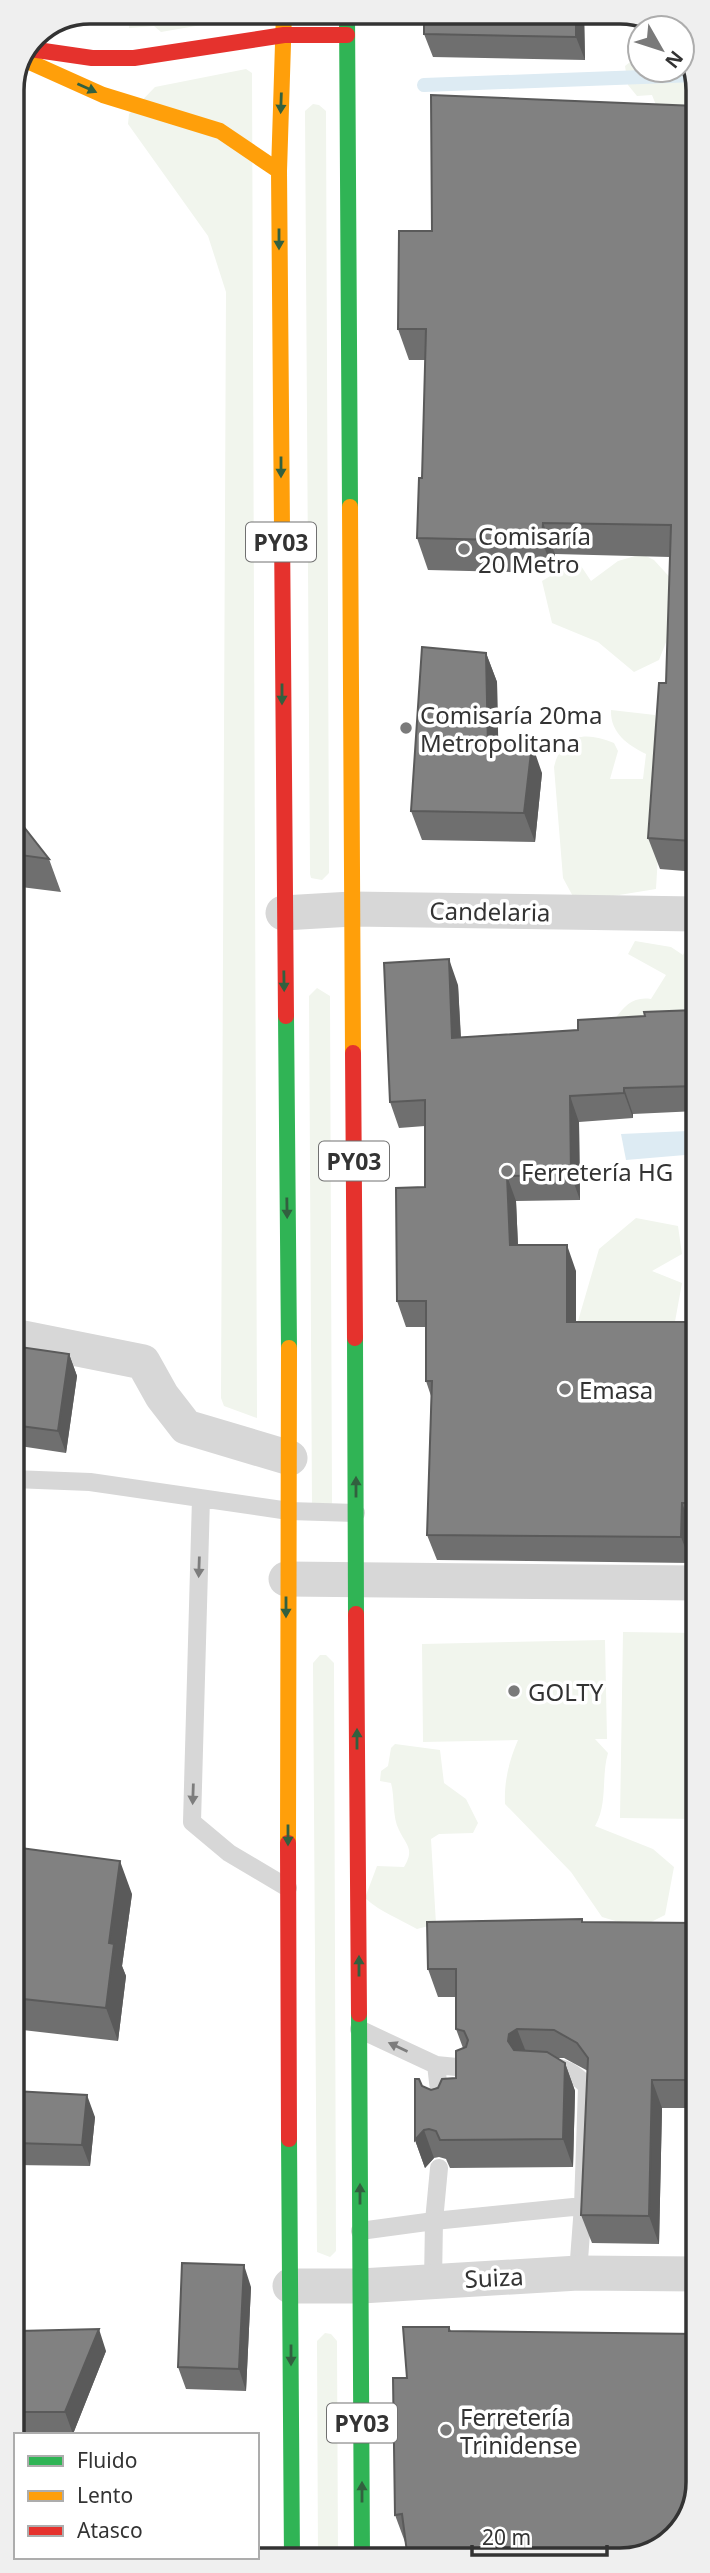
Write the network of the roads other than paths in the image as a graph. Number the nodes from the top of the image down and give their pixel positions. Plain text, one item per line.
1 (284, 24) edge
2 (347, 24) edge
3 (284, 35) junction
4 (347, 35) junction
5 (39, 50) edge
6 (31, 63) edge
7 (279, 171) junction
8 (352, 909) junction
9 (283, 912) junction
10 (686, 914) edge
11 (24, 1338) edge
12 (290, 1458) junction
13 (24, 1479) edge
14 (201, 1498) junction
15 (289, 1511) junction
16 (356, 1513) junction
17 (286, 1578) junction
18 (356, 1578) junction
19 (686, 1583) edge
20 (289, 1888) junction
21 (359, 2029) junction
22 (436, 2065) junction
23 (467, 2068) edge
24 (529, 2068) edge
25 (441, 2107) edge
26 (439, 2168) edge
27 (583, 2206) junction
28 (434, 2221) junction
29 (360, 2231) junction
30 (578, 2273) junction
31 (686, 2274) edge
32 (433, 2281) junction
33 (290, 2286) junction
34 (361, 2286) junction
35 (292, 2548) edge
36 (362, 2548) edge

1 - 3 main road, PY03
2 - 4 main road, PY03
3 - 4 main road
3 - 5 main road
3 -> 7 main road, PY03
4 - 8 main road, PY03
6 -> 7 main road
7 -> 9 main road, PY03
8 - 9 street, Candelaria
8 - 10 street, Candelaria
16 -> 8 main road, PY03
9 -> 12 main road, PY03
11 - 12 street
12 - 15 main road, PY03
13 - 14 lane
14 - 15 lane
14 -> 20 lane
15 - 16 lane
15 - 17 main road, PY03
16 - 18 main road, PY03
17 - 18 street
17 -> 20 main road, PY03
18 - 19 street
21 -> 18 main road, PY03
20 - 33 main road, PY03
22 -> 21 lane
29 -> 21 main road, PY03
22 - 23 lane
22 - 25 lane
24 - 27 lane
26 - 28 lane
27 - 28 lane
27 - 30 lane
28 - 29 lane
28 - 32 lane
29 - 34 main road, PY03
30 - 31 street, Suiza
30 - 32 street, Suiza
32 - 34 street, Suiza
33 - 34 street, Suiza
33 -> 35 main road, PY03
36 -> 34 main road, PY03

